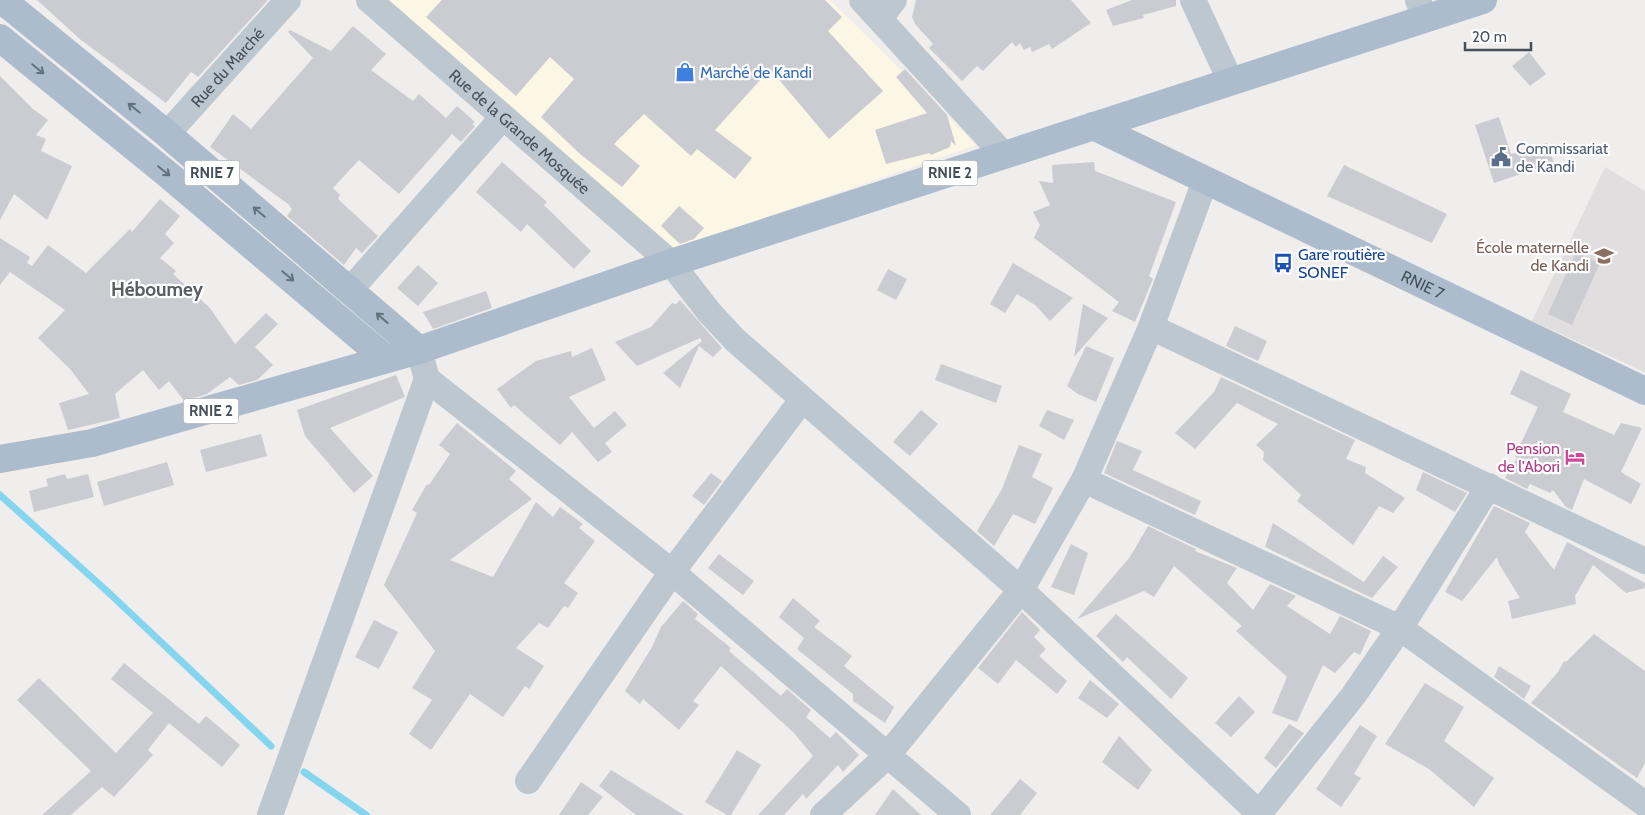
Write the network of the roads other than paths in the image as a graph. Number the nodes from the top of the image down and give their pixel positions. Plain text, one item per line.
1 (2, 0) edge
2 (288, 0) edge
3 (369, 0) edge
4 (1193, 0) edge
5 (1483, 0) edge
6 (879, 6) edge
7 (1422, 9) edge
8 (0, 38) edge
9 (1230, 80) junction
10 (503, 117) junction
11 (1092, 126) junction
12 (166, 134) junction
13 (1004, 155) junction
14 (1205, 181) junction
15 (671, 262) junction
16 (350, 290) junction
17 (1151, 327) junction
18 (419, 350) junction
19 (386, 360) junction
20 (427, 379) junction
21 (1645, 391) edge
22 (802, 400) junction
23 (4, 460) edge
24 (1084, 480) junction
25 (1489, 486) junction
26 (1643, 556) edge
27 (672, 572) junction
28 (1021, 590) junction
29 (1400, 628) junction
30 (887, 756) junction
31 (528, 780) dead end
32 (1643, 806) edge
33 (1259, 814) edge
34 (270, 815) edge
35 (823, 815) edge
36 (958, 815) edge

12 -> 1 main road, RNIE 7
2 - 12 street, Rue du Marché
3 - 10 street, Rue de la Grande Mosquée
4 - 9 street
5 - 7 main road, RNIE 2
6 - 13 street
7 - 9 main road, RNIE 2
8 -> 19 main road, RNIE 7
9 - 11 main road, RNIE 2
10 - 15 street, Rue de la Grande Mosquée
10 - 16 street
11 - 13 main road, RNIE 2
11 - 14 main road, RNIE 7 / RNIE 7
16 -> 12 main road, RNIE 7
13 - 15 main road, RNIE 2
14 - 17 street
14 - 21 main road, RNIE 7 / RNIE 7
15 - 18 main road, RNIE 2
15 - 22 street, Rue de la Grande Mosquée
18 -> 16 main road, RNIE 7
17 - 24 street
17 - 25 street
18 - 19 main road, RNIE 2
18 - 20 street
19 - 23 main road, RNIE 2
20 - 27 street
20 - 34 street
22 - 27 street
22 - 28 street, Rue de la Grande Mosquée
24 - 28 street
24 - 29 street
25 - 26 street
25 - 29 street
27 - 30 street
27 - 31 street
28 - 30 street
28 - 33 street, Rue de la Grande Mosquée
29 - 32 street
29 - 33 street
30 - 35 street
30 - 36 street

